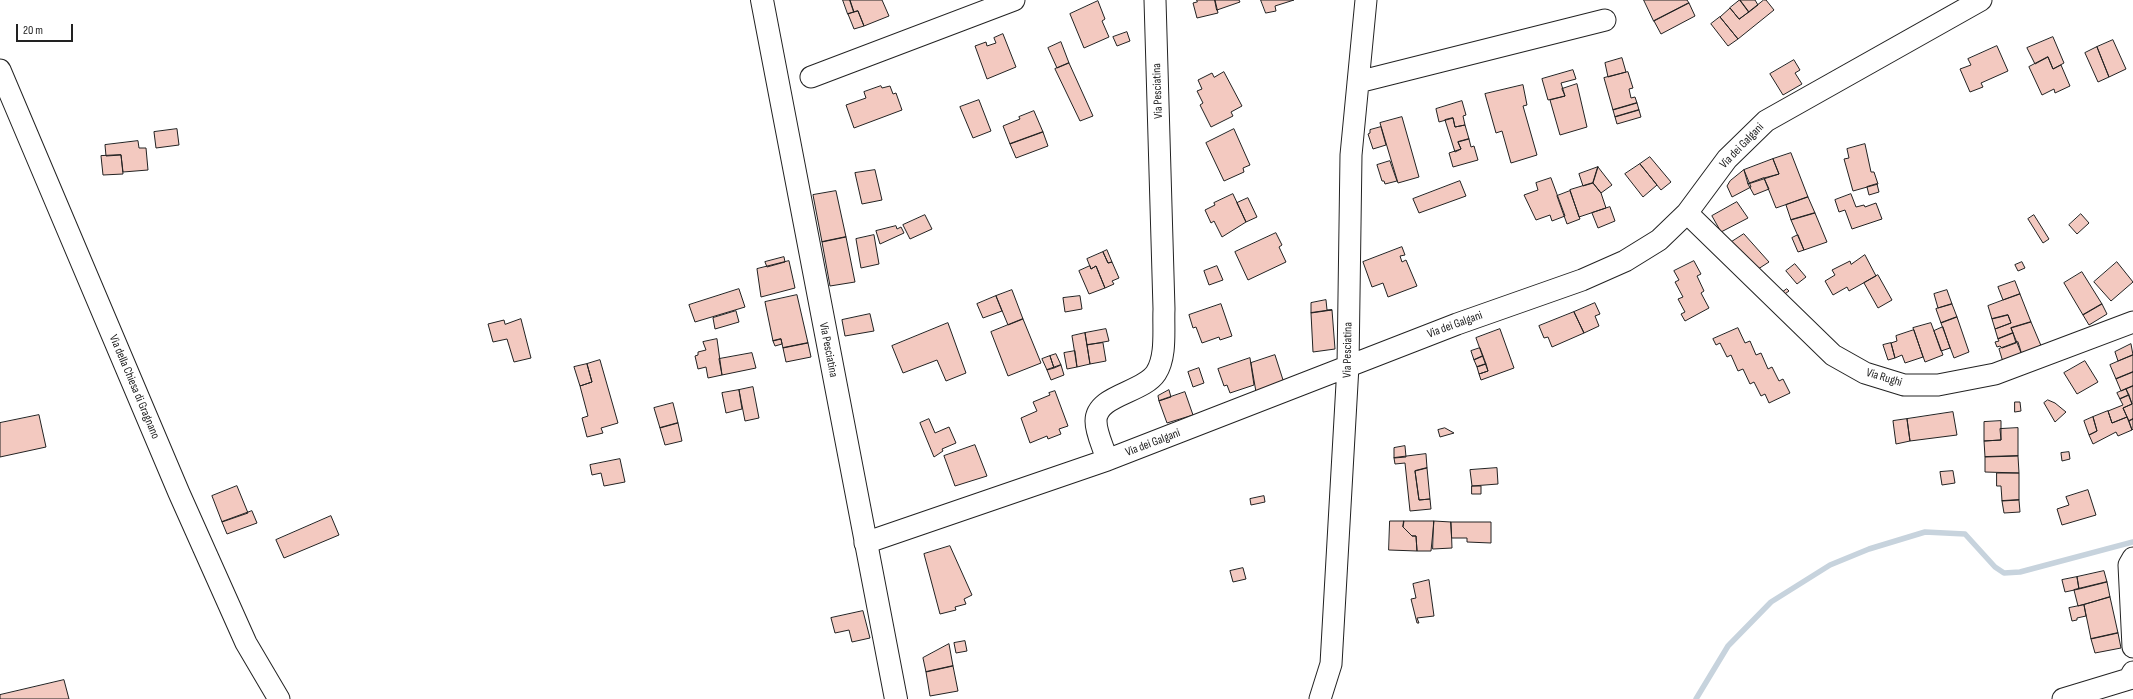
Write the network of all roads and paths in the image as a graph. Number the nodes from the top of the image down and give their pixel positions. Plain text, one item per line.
1 (762, 0) edge
2 (1014, 0) edge
3 (1155, 0) edge
4 (1366, 0) edge
5 (1981, 0) edge
6 (1605, 20) dead end
7 (0, 70) edge
8 (811, 77) dead end
9 (1358, 82) junction
10 (1687, 213) junction
11 (2133, 322) edge
12 (1348, 366) junction
13 (1108, 460) junction
14 (865, 543) junction
15 (2133, 558) edge
16 (2133, 647) edge
17 (2133, 672) edge
18 (278, 699) edge
19 (896, 699) edge
20 (1320, 699) edge
21 (2063, 699) edge

1 - 14 main road, Via Pesciatina
2 - 8 street
3 - 13 street, Via Pesciatina
4 - 9 street, Via Pesciatina
5 - 10 street, Via dei Galgani
6 - 9 street
7 - 18 street, Via della Chiesa di Gragnano
9 - 12 street, Via Pesciatina
10 - 11 street, Via Rughi
10 - 12 street, Via dei Galgani
12 - 13 street, Via dei Galgani
12 - 20 street, Via Pesciatina
13 - 14 street, Via dei Galgani
14 - 19 main road, Via Pesciatina
15 - 16 street
17 - 21 street

